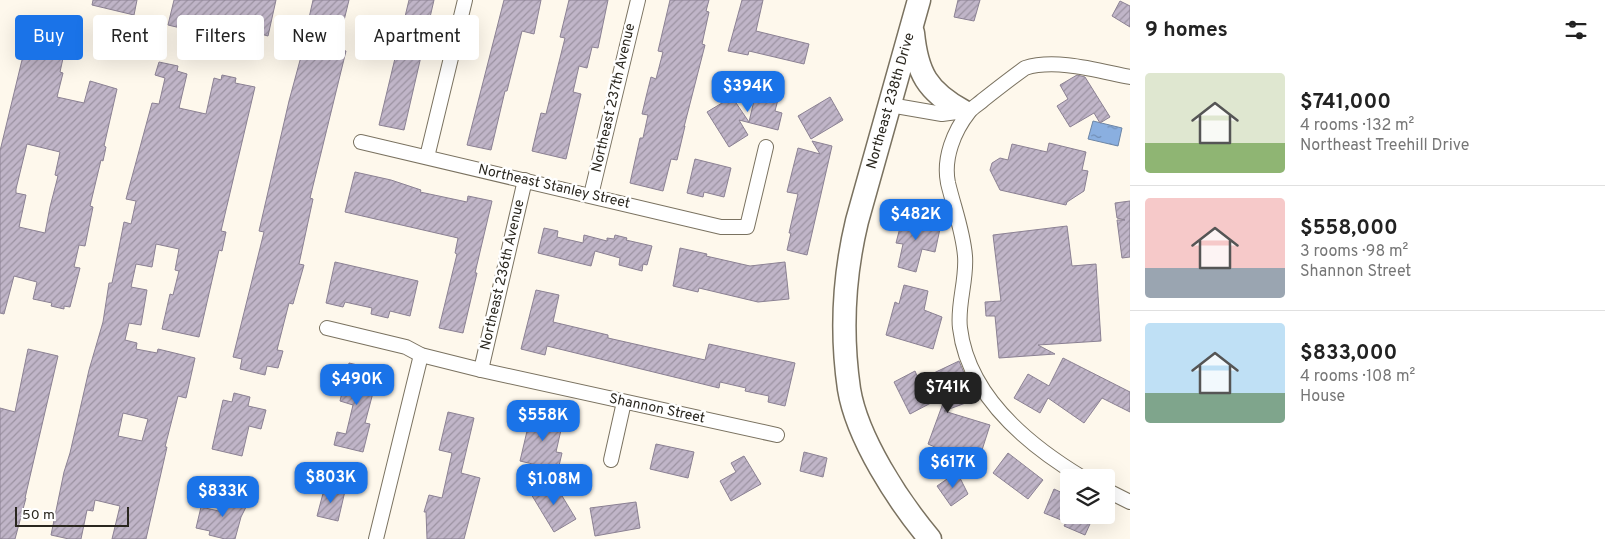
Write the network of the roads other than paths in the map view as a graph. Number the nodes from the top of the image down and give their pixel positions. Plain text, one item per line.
1 (465, 0) edge
2 (638, 0) edge
3 (916, 10) edge
4 (1130, 77) edge
5 (890, 105) junction
6 (966, 111) junction
7 (361, 142) dead end
8 (766, 147) dead end
9 (427, 157) junction
10 (525, 180) junction
11 (591, 195) junction
12 (327, 328) dead end
13 (421, 355) junction
14 (481, 370) junction
15 (624, 402) junction
16 (777, 435) dead end
17 (611, 460) dead end
18 (1069, 469) edge
19 (1115, 494) edge
20 (1130, 502) edge
21 (376, 539) edge
22 (930, 539) edge

1 - 9 street
2 - 11 street, Northeast 237th Avenue
3 - 5 highway, Northeast 238th Drive
3 - 6 highway
4 - 6 street
5 - 6 street
5 - 22 highway, Northeast 238th Drive
6 - 18 street
7 - 9 street, Northeast Stanley Street
8 - 11 street, Northeast Stanley Street
9 - 10 street, Northeast Stanley Street
10 - 11 street, Northeast Stanley Street
10 - 14 street, Northeast 236th Avenue
12 - 13 street, Shannon Street
13 - 14 street, Shannon Street
13 - 21 street
14 - 15 street, Shannon Street
15 - 16 street, Shannon Street
15 - 17 street
19 - 20 street

